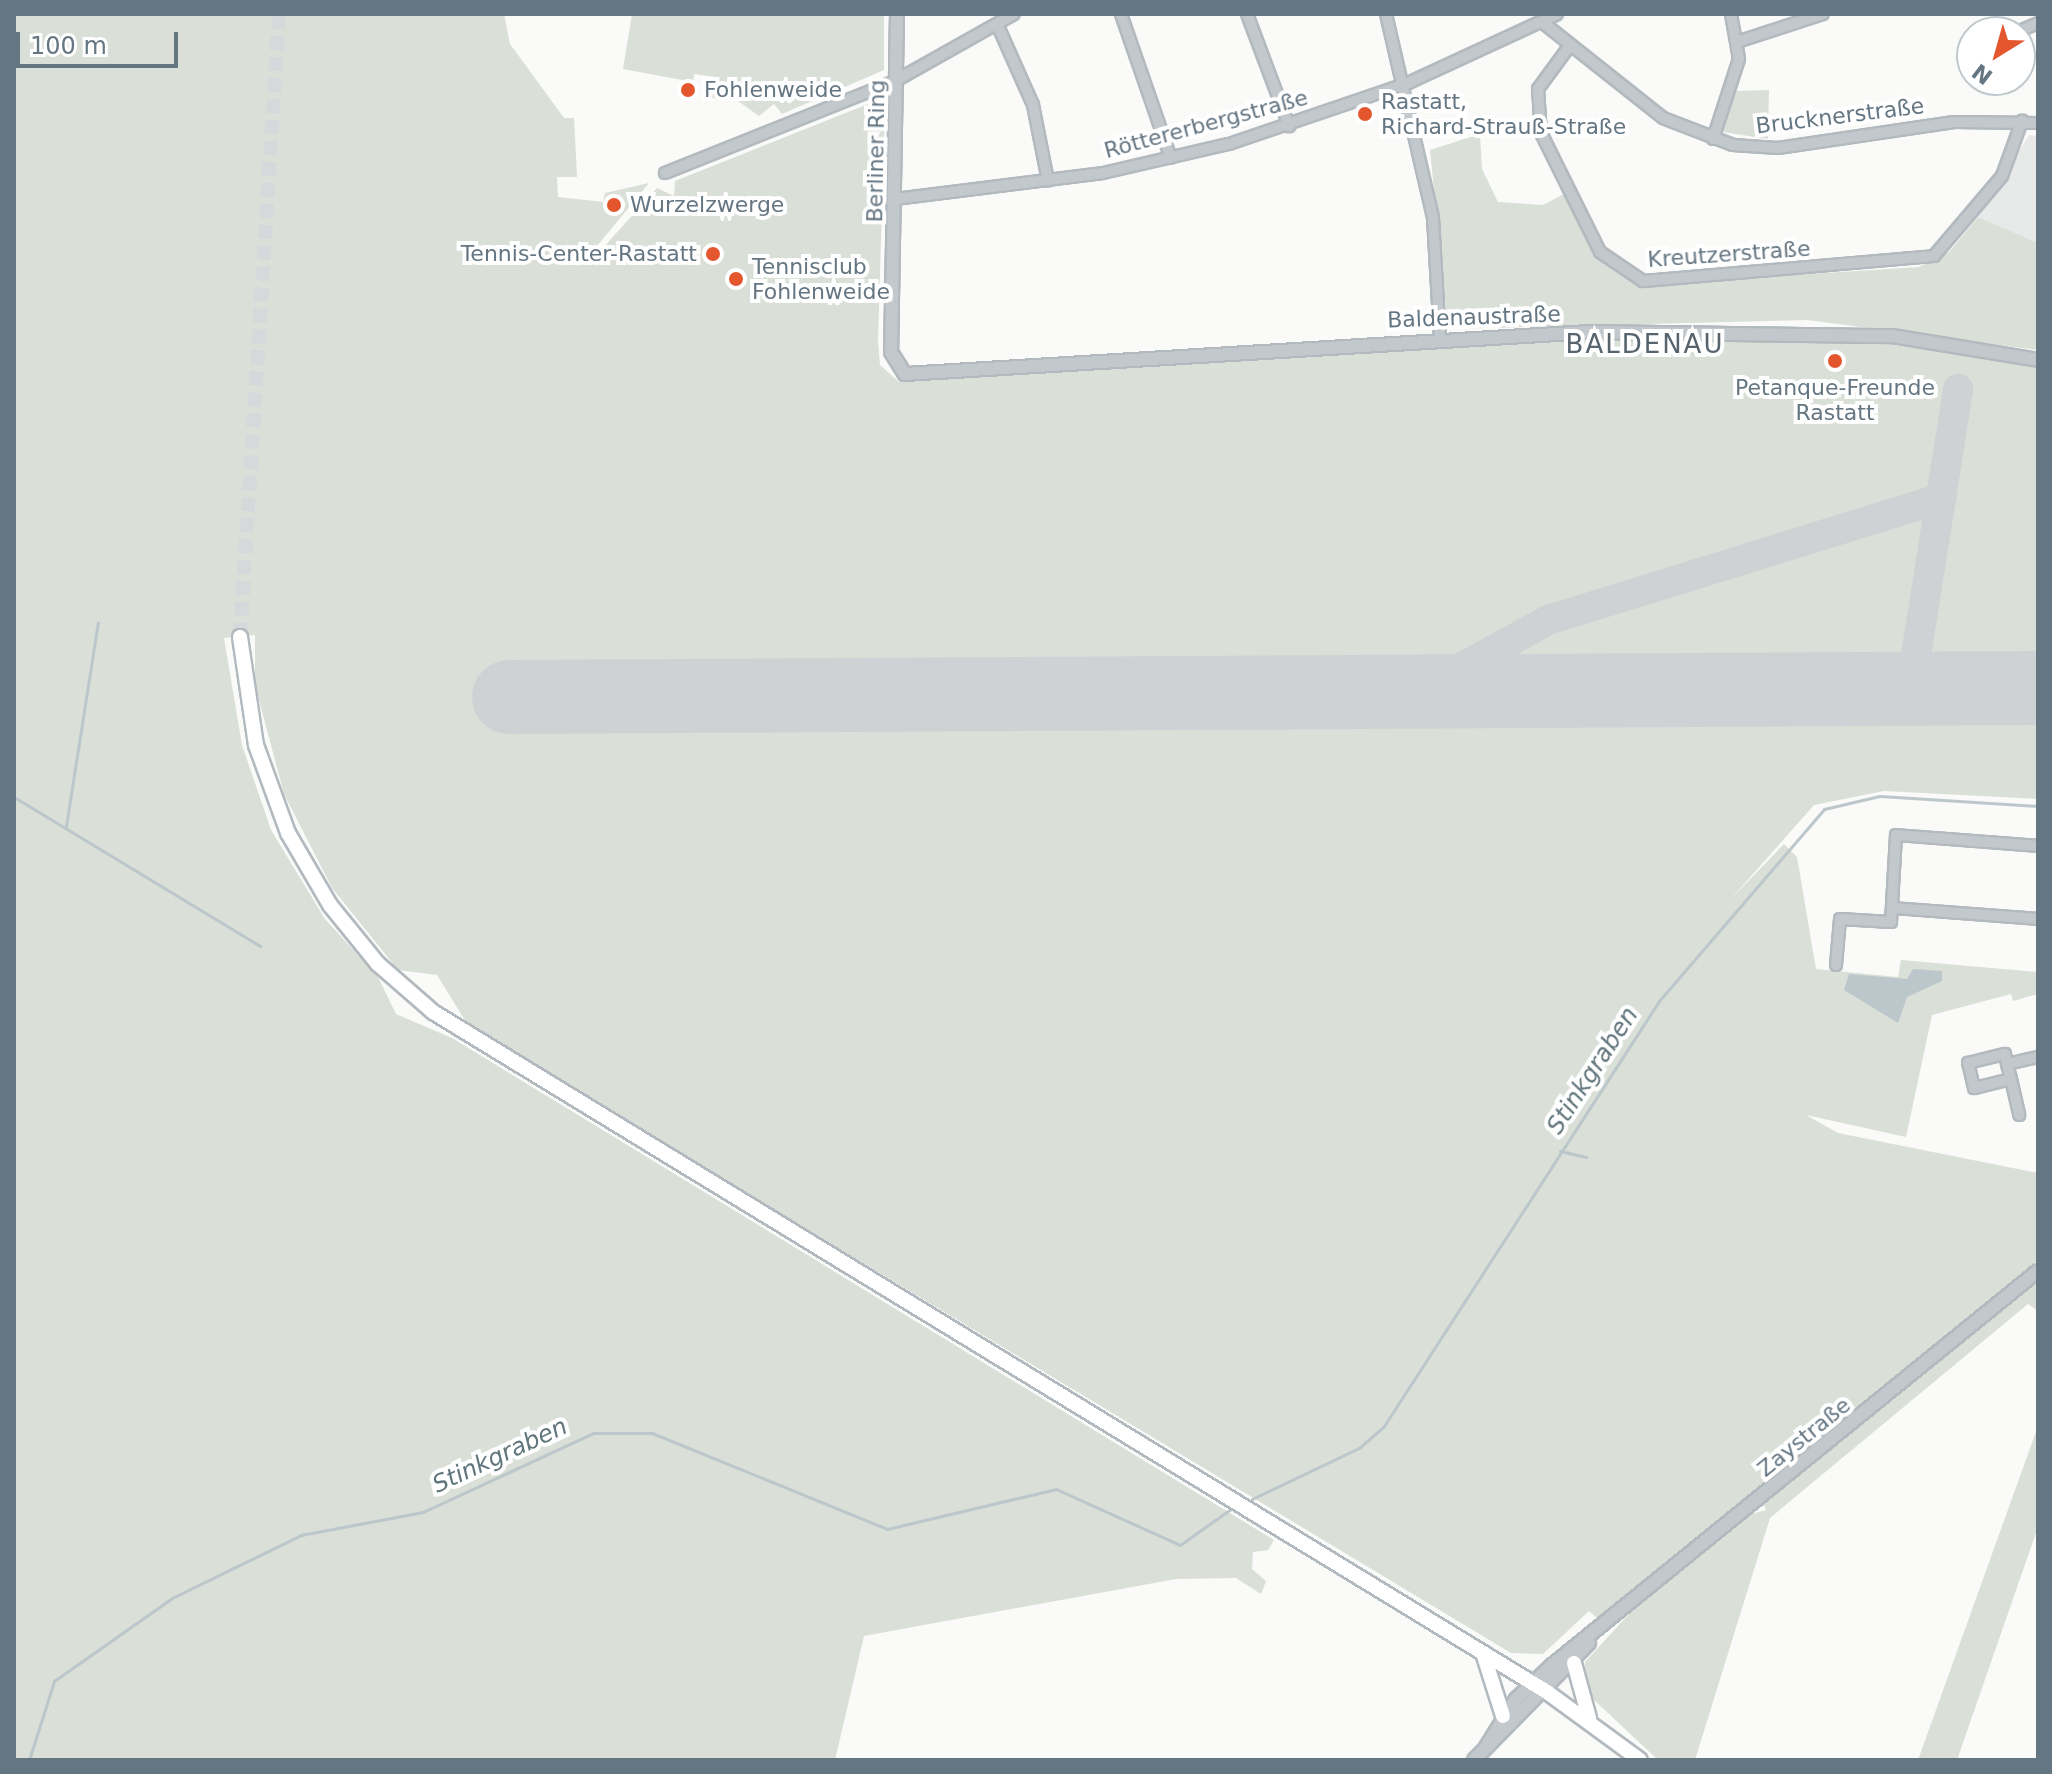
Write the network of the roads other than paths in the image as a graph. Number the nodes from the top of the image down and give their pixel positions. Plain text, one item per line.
1 (897, 14) edge
2 (1014, 14) edge
3 (1121, 14) edge
4 (1247, 14) edge
5 (1386, 14) edge
6 (1557, 14) edge
7 (1731, 14) edge
8 (1823, 14) edge
9 (1542, 22) junction
10 (997, 24) junction
11 (1740, 41) junction
12 (1568, 48) junction
13 (897, 80) junction
14 (1408, 83) junction
15 (2022, 121) junction
16 (2038, 123) edge
17 (1289, 126) junction
18 (1713, 139) junction
19 (1171, 158) junction
20 (665, 173) dead end
21 (1048, 181) junction
22 (895, 199) junction
23 (1440, 338) junction
24 (2038, 360) edge
25 (911, 375) joint
26 (240, 637) tunnel mouth
27 (2038, 846) edge
28 (1893, 908) junction
29 (2038, 919) edge
30 (1836, 965) dead end
31 (2038, 1057) edge
32 (2007, 1064) junction
33 (2011, 1079) junction
34 (2019, 1115) dead end
35 (2038, 1271) edge
36 (1595, 1633) junction
37 (1482, 1652) junction
38 (1574, 1663) junction
39 (1532, 1682) junction
40 (1547, 1692) junction
41 (1503, 1716) junction
42 (1589, 1719) junction
43 (1486, 1747) junction
44 (1474, 1760) edge
45 (1640, 1760) edge

1 - 13 street, Berliner Ring
2 - 10 street
3 - 19 street
4 - 17 street
5 - 14 street
6 - 9 street, Röttererbergstraße
7 - 11 street
8 - 11 street
9 - 12 street, Brucknerstraße
9 - 14 street, Röttererbergstraße
10 - 13 street
10 - 21 street
11 - 18 street
12 - 15 street, Kreutzerstraße
12 - 18 street, Brucknerstraße
13 - 20 street
13 - 22 street, Berliner Ring
14 - 17 street, Röttererbergstraße
14 - 23 street
15 - 16 street, Brucknerstraße
15 - 18 street, Brucknerstraße
17 - 19 street, Röttererbergstraße
19 - 21 street, Röttererbergstraße
21 - 22 street, Röttererbergstraße
22 - 25 street, Berliner Ring
23 - 24 street, Baldenaustraße
23 - 25 street, Baldenaustraße
26 - 37 main road
27 - 28 street
28 - 29 street
28 - 30 street
31 - 32 street
32 - 33 street
32 - 33 street
33 - 34 street
35 - 36 street, Zaystraße
36 - 38 street, Zaystraße
36 - 39 street, Zaystraße
37 - 39 main road
37 - 41 main road
38 - 40 street, Zaystraße
38 - 42 main road
39 - 40 main road
39 - 41 street, Zaystraße
40 - 42 main road
40 - 43 street, Zaystraße
41 - 43 street, Zaystraße
42 - 45 main road
43 - 44 street

